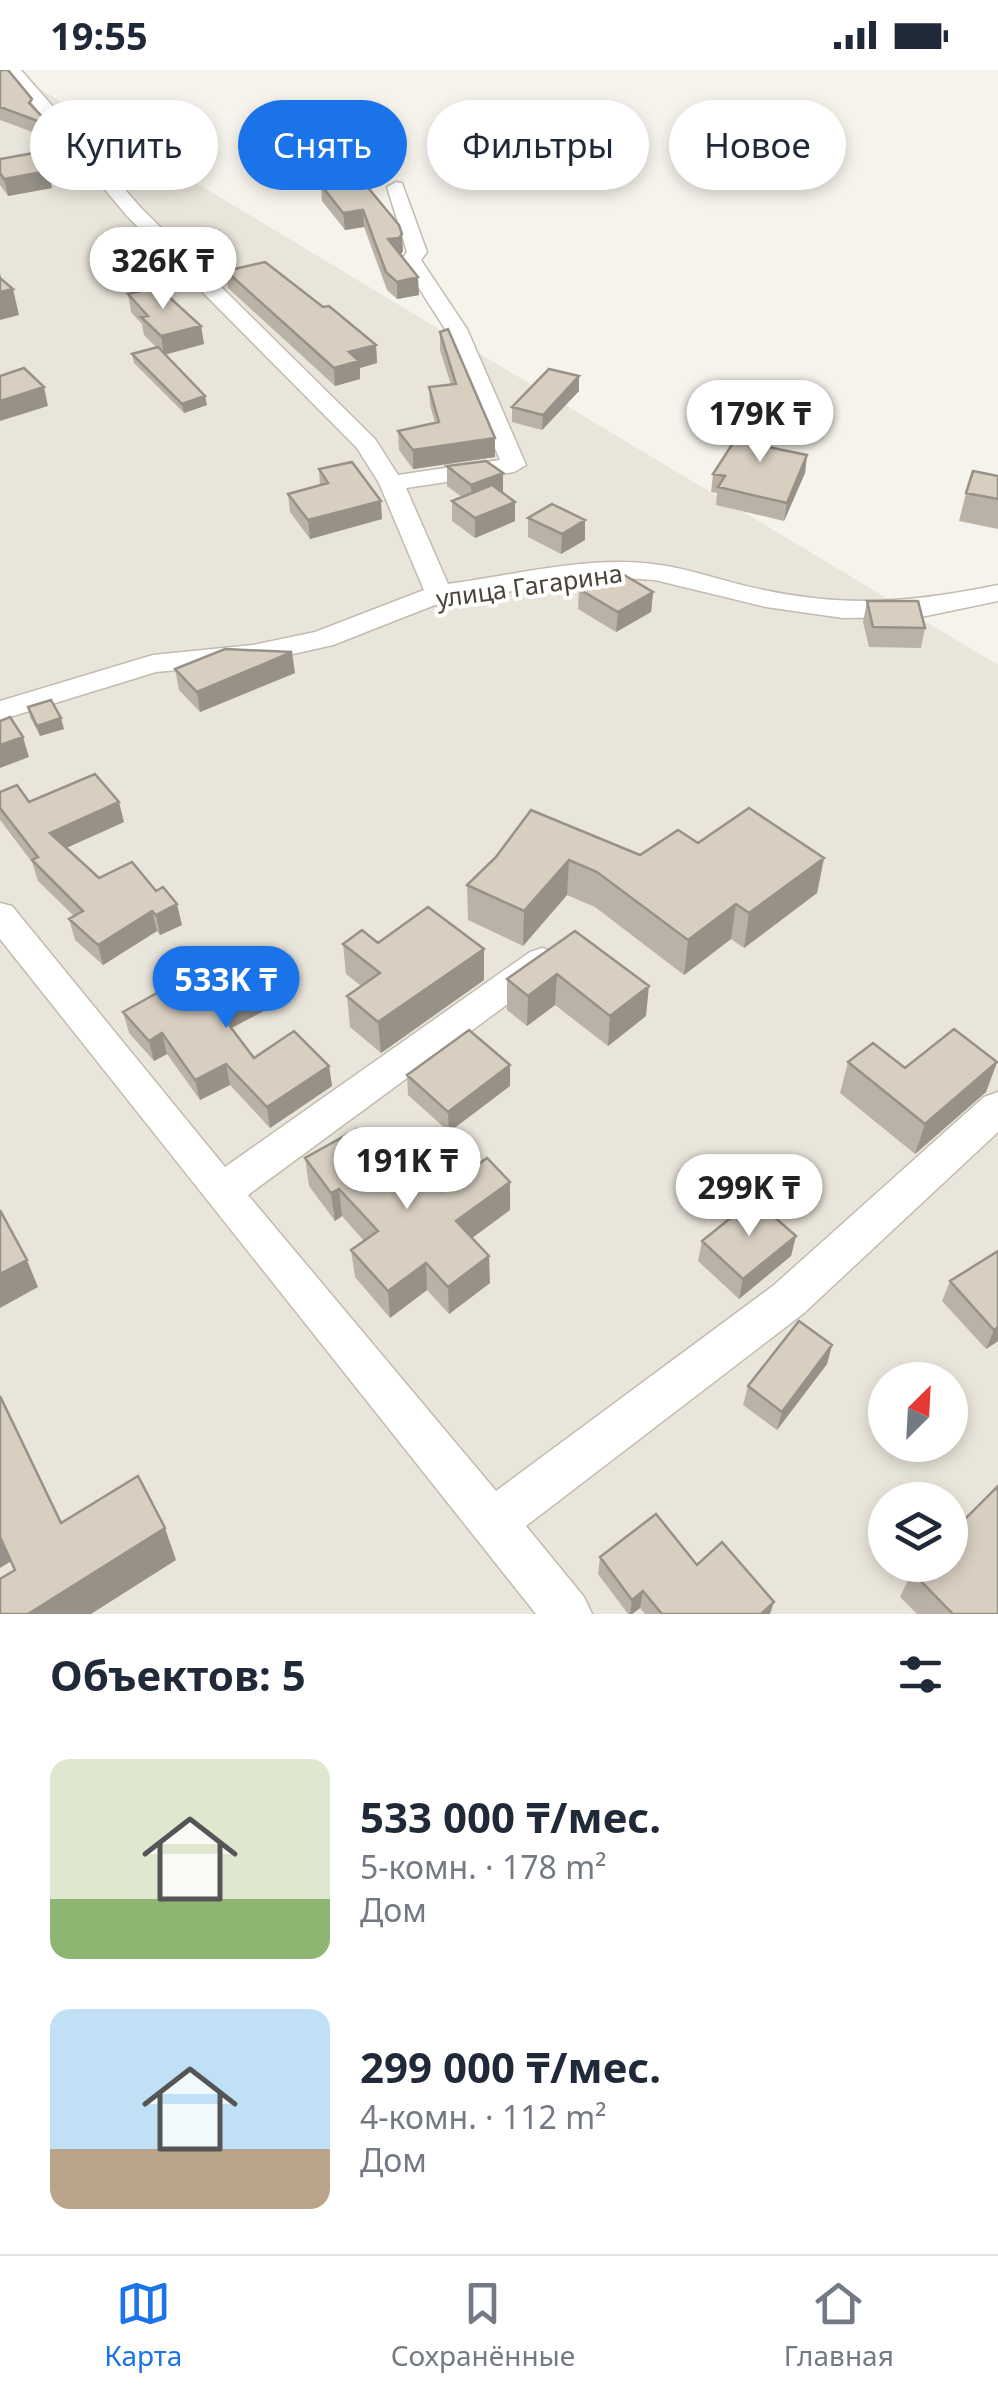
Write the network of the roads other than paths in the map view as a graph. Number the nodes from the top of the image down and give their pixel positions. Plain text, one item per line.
1 (12, 70) edge
2 (38, 100) edge
3 (30, 159) edge
4 (0, 165) edge
5 (115, 190) edge
6 (397, 190) edge
7 (391, 482) junction
8 (998, 593) edge
9 (439, 594) junction
10 (0, 711) edge
11 (0, 915) edge
12 (548, 957) edge
13 (998, 1108) edge
14 (221, 1192) junction
15 (493, 1522) junction
16 (567, 1614) edge

1 - 2 street
3 - 4 street
5 - 7 street
6 - 7 street
7 - 9 street
8 - 9 street, улица Гагарина
9 - 10 street, улица Гагарина
11 - 14 street
12 - 14 street
13 - 15 street
14 - 15 street
15 - 16 street

